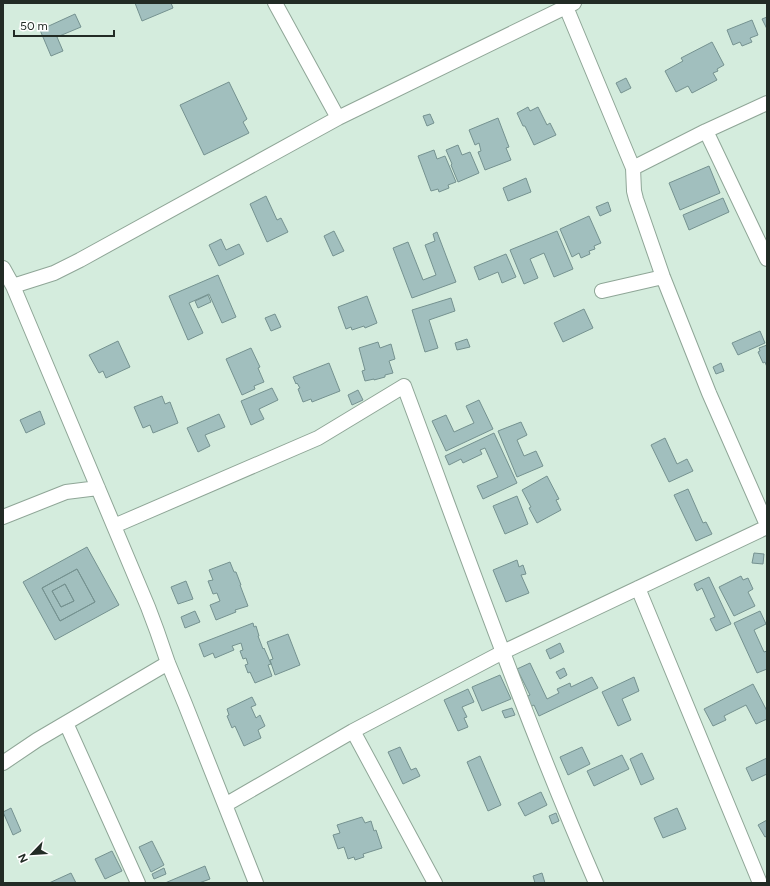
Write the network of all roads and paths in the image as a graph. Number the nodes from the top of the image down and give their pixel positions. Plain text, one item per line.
1 (274, 3) edge
2 (570, 5) edge
3 (767, 103) edge
4 (338, 118) junction
5 (706, 131) junction
6 (633, 168) junction
7 (767, 259) edge
8 (3, 268) edge
9 (663, 277) junction
10 (13, 286) junction
11 (602, 291) dead end
12 (98, 488) junction
13 (3, 517) edge
14 (114, 526) junction
15 (767, 526) edge
16 (638, 588) junction
17 (503, 652) junction
18 (168, 664) junction
19 (66, 723) junction
20 (353, 731) junction
21 (3, 762) edge
22 (225, 805) junction
23 (138, 883) edge
24 (256, 883) edge
25 (435, 883) edge
26 (596, 883) edge
27 (760, 883) edge

1 - 4 street
2 - 4 street
2 - 6 street
3 - 5 street
4 - 10 street
5 - 6 street
5 - 7 street
6 - 9 street
8 - 10 street
9 - 11 street
9 - 15 street
10 - 12 street
12 - 13 street
12 - 14 street
14 - 17 street
14 - 18 street
15 - 16 street
16 - 17 street
16 - 27 street
17 - 20 street
17 - 26 street
18 - 19 street
18 - 22 street
19 - 21 street
19 - 23 street
20 - 22 street
20 - 25 street
22 - 24 street

